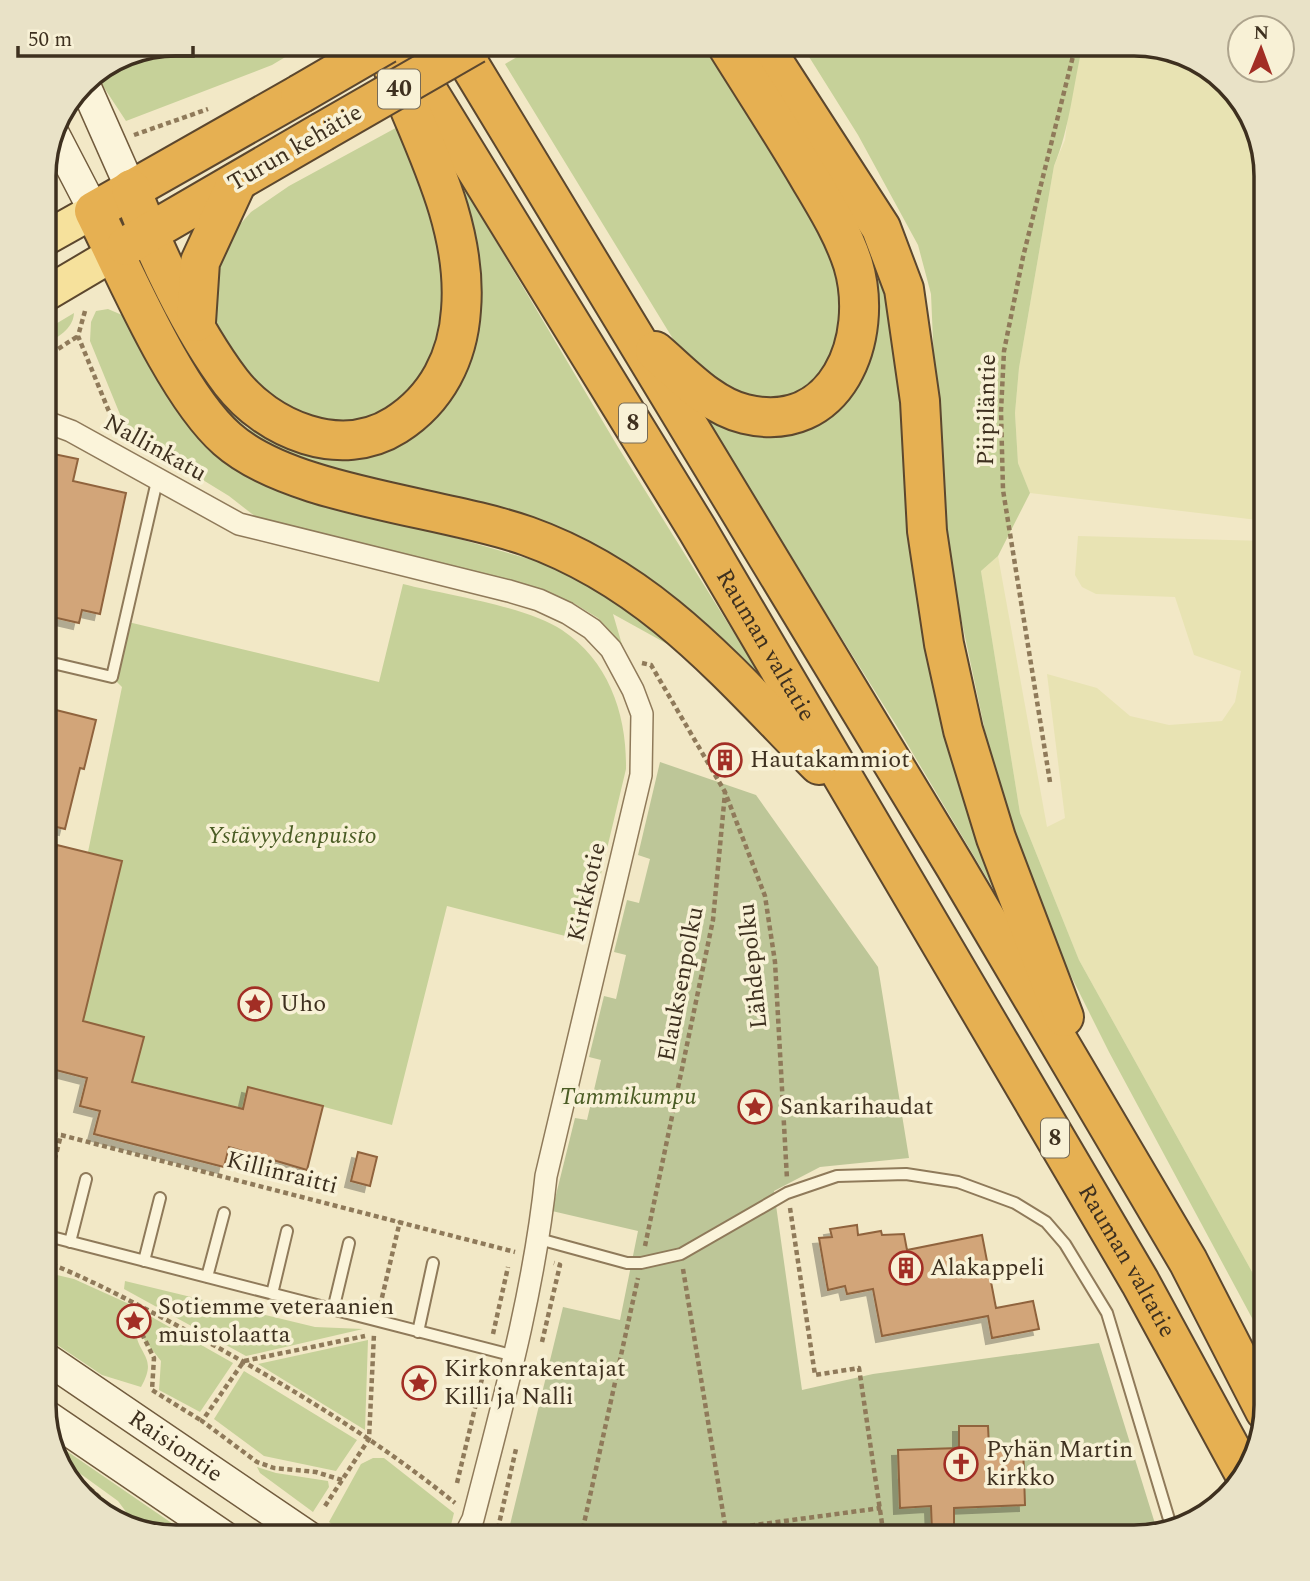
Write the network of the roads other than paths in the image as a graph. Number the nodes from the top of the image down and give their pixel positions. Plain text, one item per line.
1 (364, 56) edge
2 (389, 56) edge
3 (406, 56) edge
4 (454, 56) edge
5 (464, 56) edge
6 (733, 56) edge
7 (770, 56) edge
8 (89, 94) edge
9 (60, 145) edge
10 (237, 182) junction
11 (131, 189) junction
12 (94, 211) junction
13 (56, 232) edge
14 (148, 233) junction
15 (115, 253) junction
16 (56, 288) edge
17 (195, 323) junction
18 (631, 332) junction
19 (56, 425) edge
20 (157, 481) junction
21 (239, 524) joint
22 (56, 664) edge
23 (860, 807) junction
24 (1096, 1105) junction
25 (86, 1178) dead end
26 (160, 1198) dead end
27 (224, 1213) dead end
28 (287, 1231) dead end
29 (56, 1238) edge
30 (539, 1238) junction
31 (70, 1242) junction
32 (349, 1243) dead end
33 (144, 1261) junction
34 (433, 1263) dead end
35 (207, 1277) junction
36 (272, 1294) junction
37 (333, 1310) junction
38 (418, 1332) junction
39 (515, 1356) junction
40 (56, 1365) edge
41 (1254, 1389) edge
42 (57, 1423) edge
43 (1239, 1464) edge
44 (1169, 1520) edge
45 (207, 1525) edge
46 (291, 1525) edge
47 (470, 1525) edge

1 - 11 highway, Turun kehätie / 40, bridge
2 - 17 highway
3 - 23 highway, Rauman valtatie / 8
4 - 10 highway, Turun kehätie / 40, bridge
5 - 18 highway, Rauman valtatie / 8
6 - 18 highway
7 - 24 highway
8 - 11 main road
9 - 12 main road
10 - 14 highway, Turun kehätie / 40
10 - 17 highway
11 - 12 highway, Turun kehätie / 40
11 - 14 highway
12 - 13 main road, 40
12 - 15 highway
14 - 15 highway, Turun kehätie / 40
14 - 17 highway
15 - 16 main road, 40
15 - 23 highway
18 - 24 highway, Rauman valtatie / 8
19 - 20 street, Nallinkatu
20 - 21 street, Nallinkatu
20 - 22 lane
21 - 30 street, Kirkkotie
23 - 43 highway, Rauman valtatie / 8
24 - 41 highway, Rauman valtatie / 8
25 - 31 lane
26 - 33 lane
27 - 35 lane
28 - 36 lane
29 - 31 lane
30 - 39 street, Kirkkotie
30 - 44 lane
31 - 33 lane
32 - 37 lane
33 - 35 lane
34 - 38 lane
35 - 36 lane
36 - 37 lane
37 - 38 lane
38 - 39 lane
39 - 47 street, Kirkkotie
40 - 46 main road, Raisiontie
42 - 45 main road, Raisiontie

